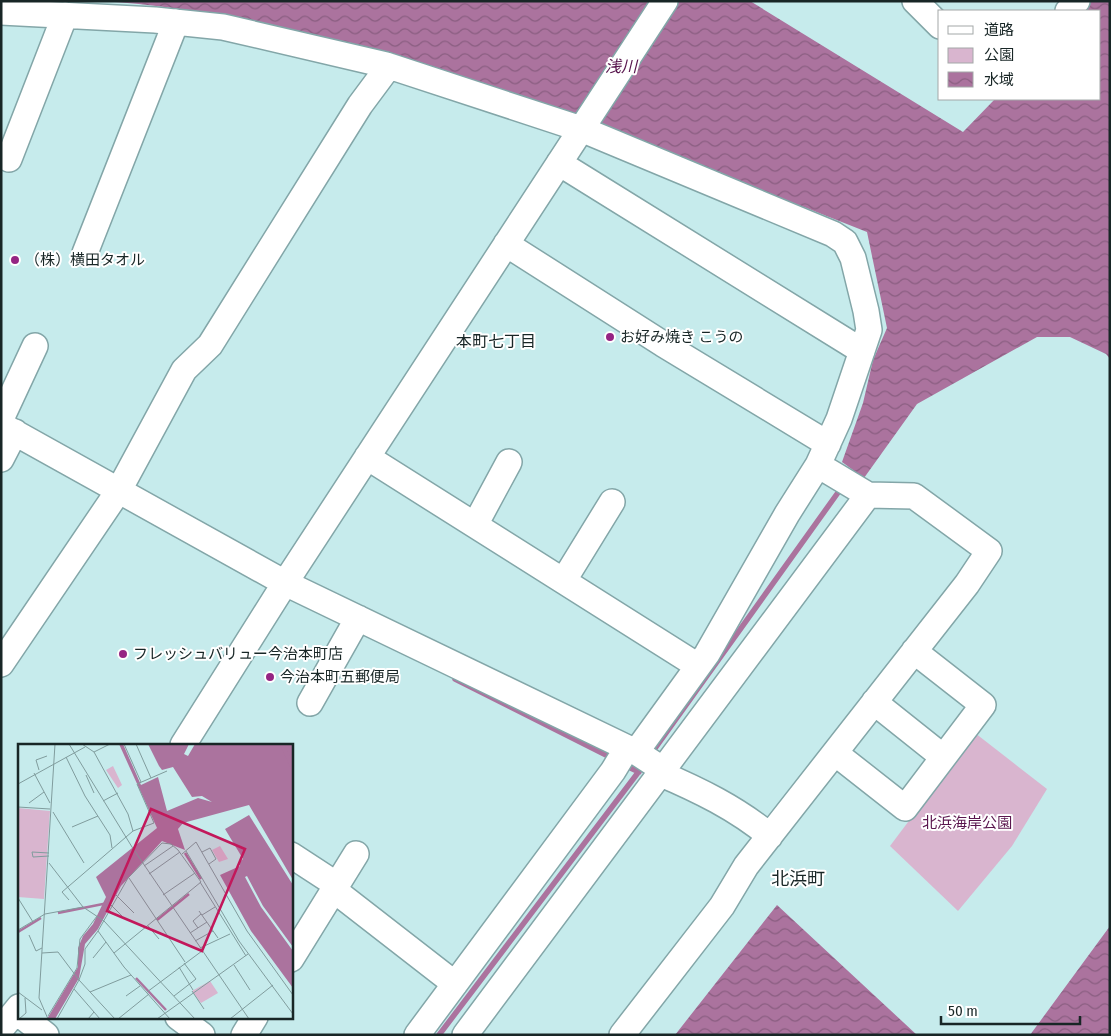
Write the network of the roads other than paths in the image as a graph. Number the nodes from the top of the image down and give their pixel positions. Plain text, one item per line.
1 (665, 1) edge
2 (915, 1) edge
3 (1, 12) edge
4 (65, 15) junction
5 (176, 22) junction
6 (938, 24) edge
7 (389, 66) junction
8 (584, 126) junction
9 (9, 159) dead end
10 (559, 163) junction
11 (506, 244) junction
12 (85, 253) dead end
13 (35, 346) dead end
14 (862, 351) junction
15 (6, 426) edge
16 (367, 457) junction
17 (1, 458) edge
18 (826, 461) junction
19 (509, 462) dead end
20 (119, 490) junction
21 (863, 492) junction
22 (612, 502) dead end
23 (475, 525) junction
24 (564, 580) junction
25 (285, 583) junction
26 (358, 618) junction
27 (914, 651) junction
28 (1, 664) edge
29 (698, 666) junction
30 (874, 702) junction
31 (310, 703) dead end
32 (184, 744) edge
33 (633, 751) junction
34 (835, 753) junction
35 (943, 757) junction
36 (660, 769) junction
37 (770, 836) junction
38 (356, 854) dead end
39 (292, 856) edge
40 (336, 888) junction
41 (292, 957) edge
42 (455, 984) junction
43 (18, 1018) edge
44 (179, 1018) edge
45 (253, 1018) edge
46 (46, 1035) edge
47 (202, 1035) edge
48 (244, 1035) edge
49 (417, 1035) edge
50 (465, 1035) edge
51 (622, 1035) edge

1 - 8 street
2 - 6 street
3 - 4 street
4 - 5 street
4 - 9 street
5 - 7 street
5 - 12 street
7 - 8 street
7 - 20 street
8 - 10 street
8 - 14 street
10 - 11 street
10 - 14 street
11 - 16 street
11 - 18 street
13 - 15 street
14 - 18 street
15 - 17 street
15 - 20 street
16 - 23 street
16 - 25 street
18 - 21 street
18 - 29 street
19 - 23 street
20 - 25 street
20 - 28 street
21 - 27 street
21 - 36 street
22 - 24 street
23 - 24 street
24 - 29 street
25 - 26 street
25 - 32 street
26 - 31 street
26 - 33 street
27 - 30 street
27 - 35 street
29 - 33 street
30 - 34 street
30 - 35 street
33 - 36 street
33 - 42 street
34 - 35 street
34 - 37 street
36 - 37 street
36 - 50 street
37 - 51 street
38 - 40 street
39 - 40 street
40 - 41 street
40 - 42 street
42 - 49 street
43 - 46 street
44 - 47 street
45 - 48 street

